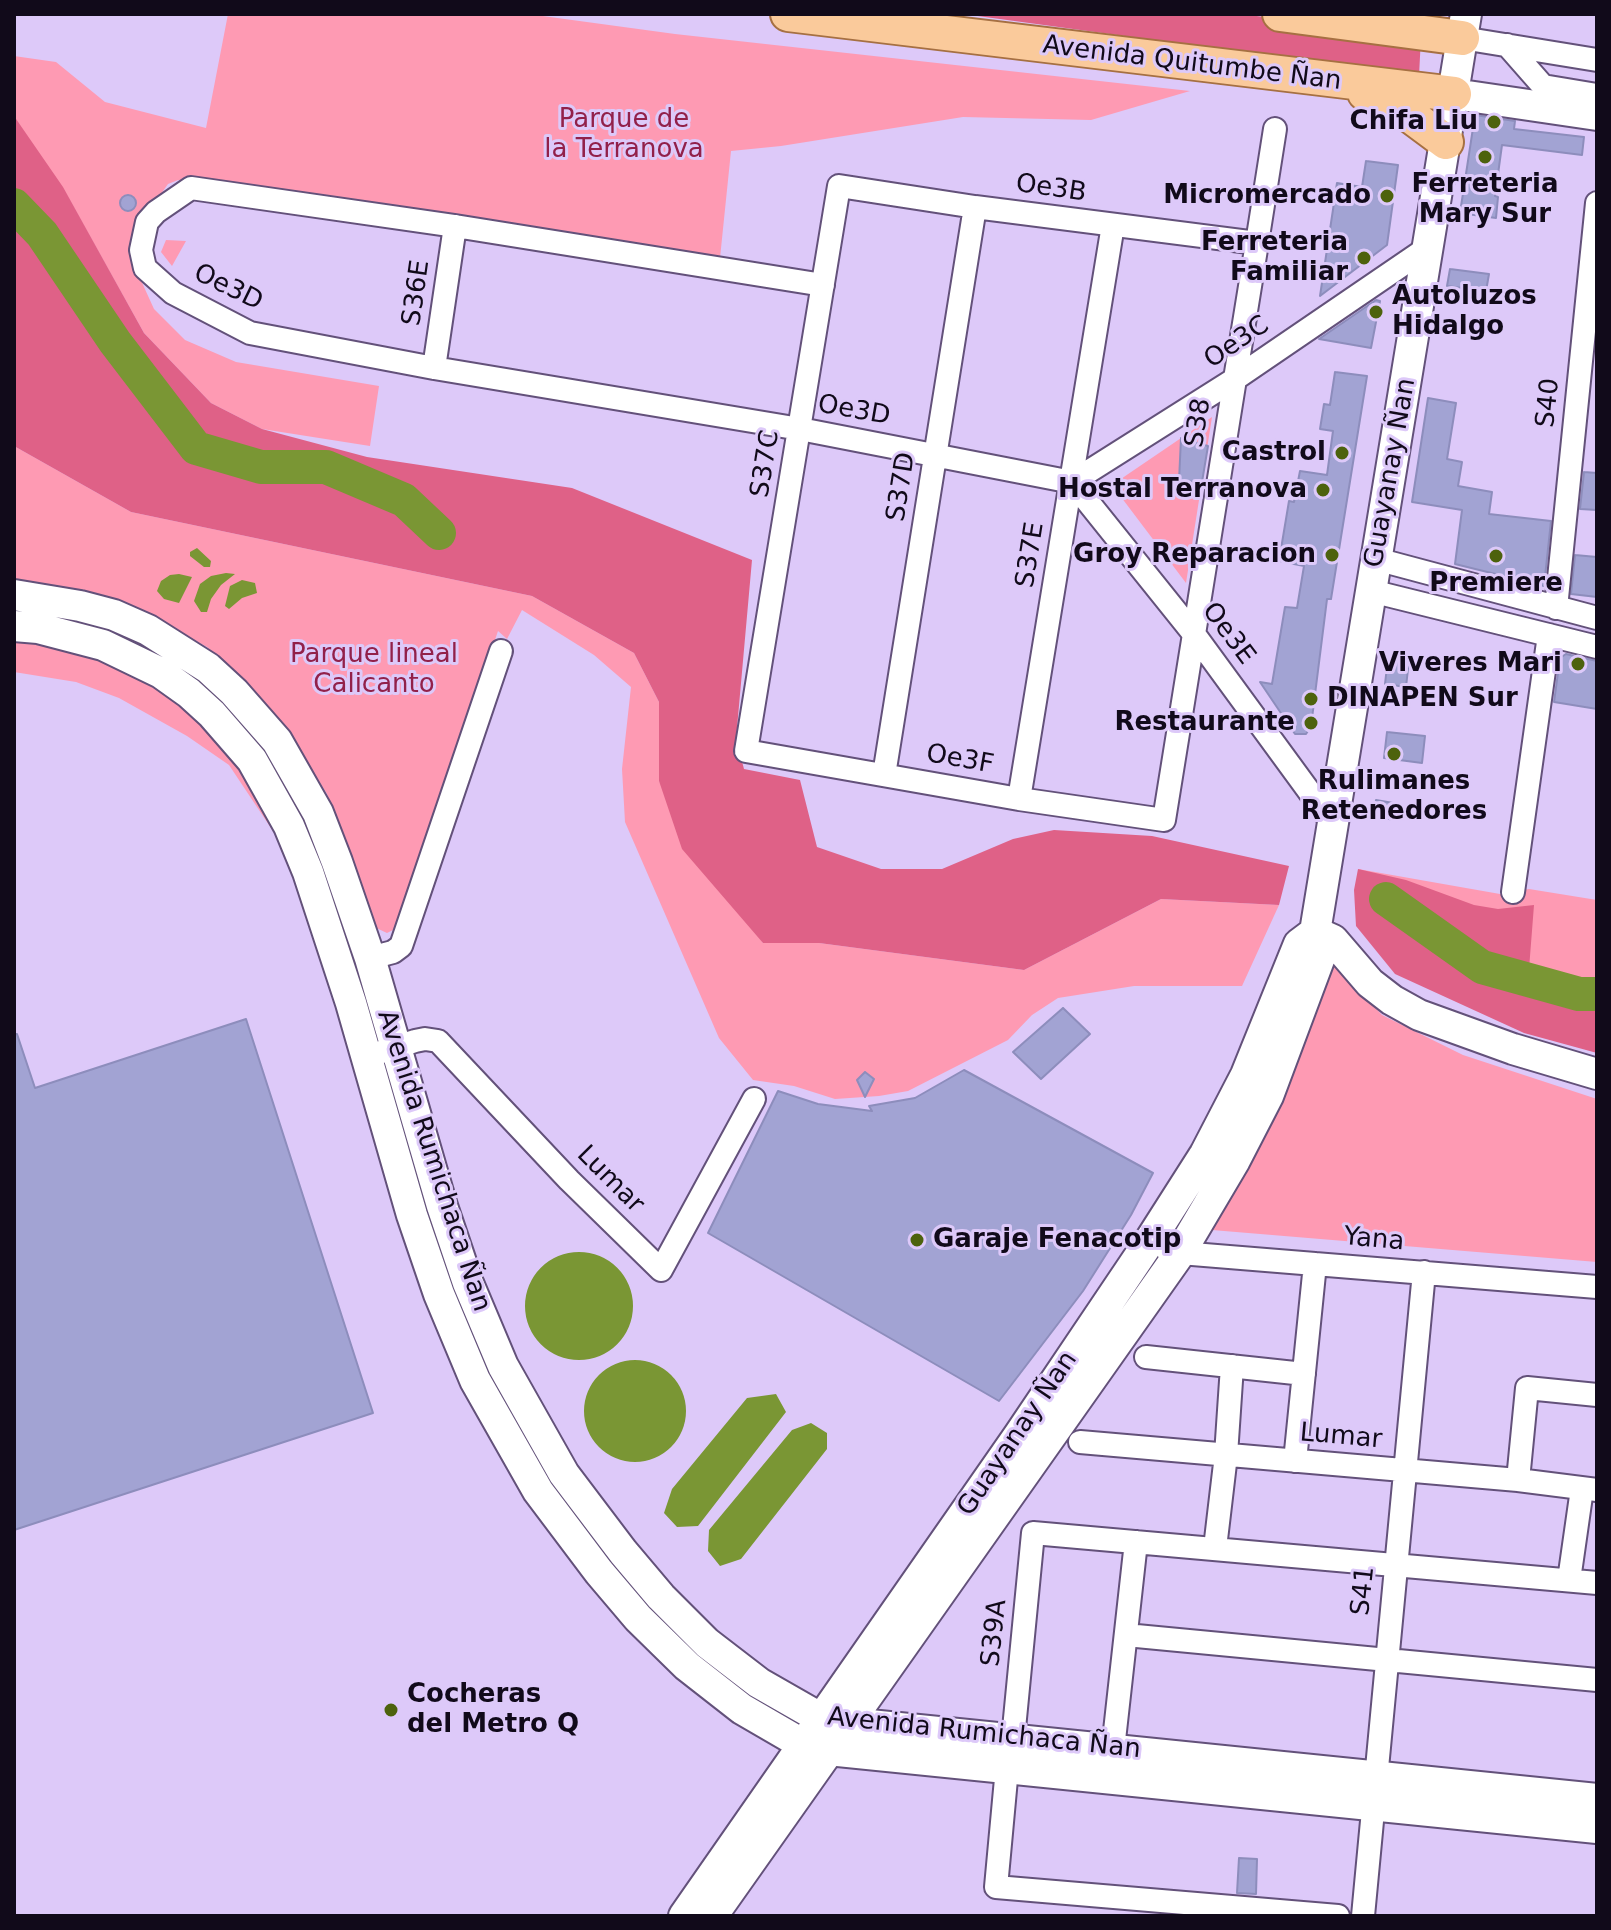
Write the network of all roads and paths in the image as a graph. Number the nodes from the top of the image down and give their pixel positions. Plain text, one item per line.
1 (788, 14) edge
2 (1280, 14) edge
3 (1464, 26) edge
4 (1507, 45) junction
5 (1597, 60) edge
6 (1343, 82) junction
7 (1454, 94) junction
8 (1597, 95) edge
9 (1597, 115) edge
10 (1275, 129) dead end
11 (1446, 142) junction
12 (839, 186) joint
13 (1597, 203) edge
14 (975, 207) junction
15 (1113, 225) junction
16 (455, 226) junction
17 (1257, 243) junction
18 (1430, 246) junction
19 (823, 285) junction
20 (434, 368) junction
21 (1235, 379) junction
22 (800, 429) junction
23 (935, 454) junction
24 (1072, 482) junction
25 (1376, 559) junction
26 (1371, 591) junction
27 (14, 595) edge
28 (80, 606) junction
29 (1556, 608) junction
30 (1597, 618) edge
31 (14, 626) edge
32 (1194, 634) junction
33 (1549, 635) junction
34 (72, 636) junction
35 (1597, 647) edge
36 (501, 651) dead end
37 (746, 751) joint
38 (884, 775) junction
39 (1019, 799) junction
40 (1164, 820) joint
41 (1333, 824) junction
42 (1513, 892) dead end
43 (1315, 932) junction
44 (370, 958) junction
45 (396, 1047) junction
46 (366, 1057) junction
47 (1597, 1074) edge
48 (754, 1099) dead end
49 (1147, 1245) junction
50 (1180, 1253) junction
51 (1315, 1264) junction
52 (1424, 1272) junction
53 (1597, 1287) edge
54 (1146, 1357) dead end
55 (1232, 1366) junction
56 (1304, 1374) junction
57 (1597, 1395) edge
58 (1080, 1442) dead end
59 (1030, 1443) junction
60 (1226, 1455) junction
61 (1295, 1461) junction
62 (1404, 1471) junction
63 (1518, 1480) junction
64 (1590, 1490) edge
65 (1136, 1542) junction
66 (1215, 1548) junction
67 (1395, 1563) junction
68 (1569, 1580) junction
69 (1597, 1583) edge
70 (1126, 1635) junction
71 (1385, 1660) junction
72 (1597, 1680) edge
73 (836, 1721) junction
74 (816, 1747) junction
75 (1113, 1749) junction
76 (1010, 1754) junction
77 (1375, 1775) junction
78 (1597, 1799) edge
79 (1372, 1805) junction
80 (1597, 1828) edge
81 (684, 1916) edge
82 (712, 1916) edge
83 (1338, 1916) edge
84 (1363, 1916) edge

1 - 6 main road, Avenida Quitumbe Ñan
2 - 3 main road
3 - 4 street
3 - 7 main road, Guayanay Ñan
4 - 5 street
4 - 8 street
6 - 7 main road, Avenida Quitumbe Ñan
6 - 11 main road
7 - 9 main road, Avenida Quitumbe Ñan
7 - 11 main road, Guayanay Ñan
10 - 17 street, S38
11 - 18 main road, Guayanay Ñan
12 - 14 street, Oe3B
12 - 19 street, S37C
13 - 29 street, S40
14 - 15 street, Oe3B
14 - 23 street, S37D
15 - 17 street, Oe3B
15 - 24 street, S37E
16 - 19 street, Oe3D
16 - 20 street, S36E
16 - 20 street, Oe3D
17 - 21 street, S38
18 - 21 street, Oe3C
18 - 25 main road, Guayanay Ñan
19 - 22 street, S37C
20 - 22 street, Oe3D
21 - 24 street, Oe3C
21 - 32 street, S38
22 - 23 street, Oe3D
22 - 37 street, S37C
23 - 24 street, Oe3D
23 - 38 street, S37D
24 - 32 street, Oe3E
24 - 39 street, S37E
25 - 26 main road, Guayanay Ñan
25 - 29 street
26 - 33 street
26 - 41 main road, Guayanay Ñan
27 - 28 main road, Avenida Rumichaca Ñan
28 - 34 main road
28 - 44 main road, Avenida Rumichaca Ñan
29 - 30 street
31 - 34 main road, Avenida Rumichaca Ñan
32 - 40 street, S38
32 - 41 street, Oe3E
33 - 35 street
33 - 42 street
34 - 46 main road, Avenida Rumichaca Ñan
36 - 44 street
37 - 38 street, Oe3F
38 - 39 street, Oe3F
39 - 40 street, Oe3F
41 - 43 main road, Guayanay Ñan
43 - 47 main road
43 - 49 main road, Guayanay Ñan
43 - 50 main road, Guayanay Ñan
44 - 45 main road, Avenida Rumichaca Ñan
45 - 46 street, Lumar
45 - 48 street, Lumar
45 - 73 main road, Avenida Rumichaca Ñan
46 - 74 main road, Avenida Rumichaca Ñan
49 - 50 street, Yana
49 - 59 main road, Guayanay Ñan
50 - 51 street, Yana
50 - 59 main road, Guayanay Ñan
51 - 52 street, Yana
51 - 56 street
52 - 53 street, Yana
52 - 62 street, S41
54 - 55 street
55 - 56 street
55 - 60 street
56 - 61 street
57 - 63 street
58 - 60 street, Lumar
59 - 73 main road, Guayanay Ñan
60 - 61 street, Lumar
60 - 66 street
61 - 62 street, Lumar
62 - 63 street, Lumar
62 - 67 street, S41
63 - 64 street, Lumar
64 - 68 street
65 - 66 street
65 - 70 street
65 - 76 street, S39A
66 - 67 street
67 - 68 street
67 - 71 street, S41
68 - 69 street
70 - 71 street
70 - 75 street
71 - 72 street
71 - 77 street, S41
73 - 74 main road, Guayanay Ñan
73 - 76 main road, Avenida Rumichaca Ñan
74 - 76 main road, Avenida Rumichaca Ñan
74 - 81 main road, Guayanay Ñan
74 - 82 main road, Guayanay Ñan
75 - 76 main road, Avenida Rumichaca Ñan
75 - 77 main road, Avenida Rumichaca Ñan
76 - 79 main road, Avenida Rumichaca Ñan
76 - 83 street, S39A
77 - 78 main road, Avenida Rumichaca Ñan
77 - 79 street, S41
79 - 80 main road, Avenida Rumichaca Ñan
79 - 84 street, S41

